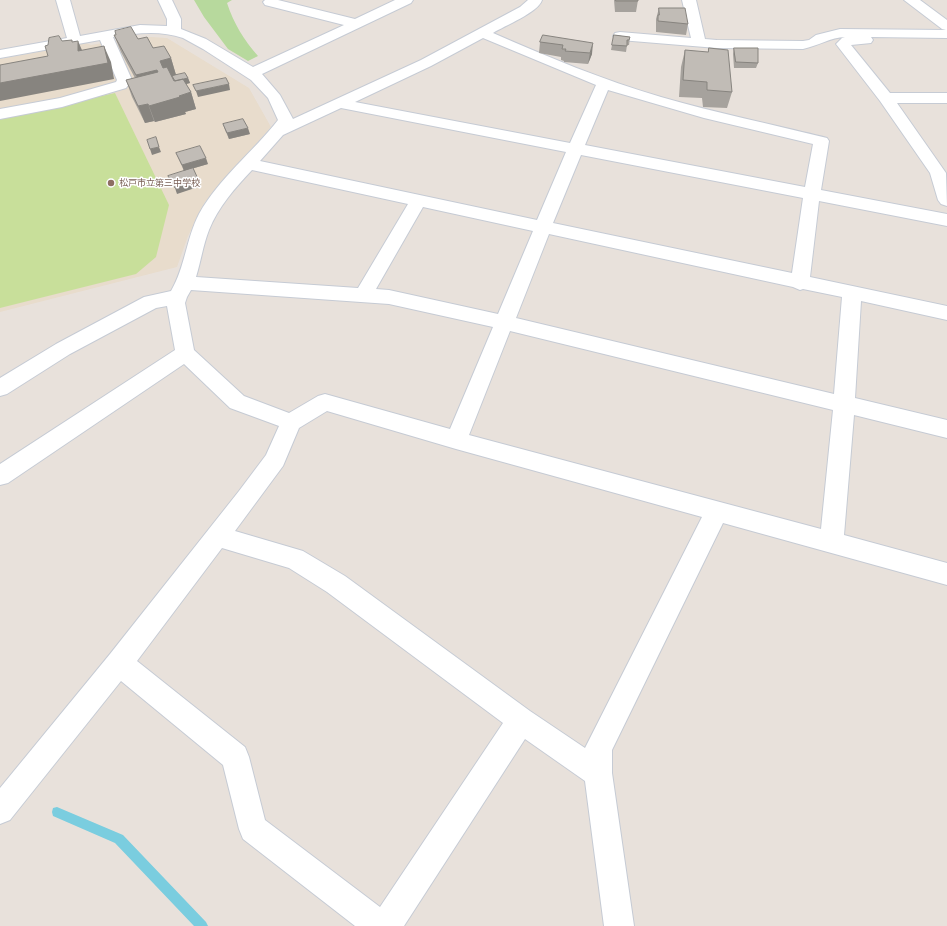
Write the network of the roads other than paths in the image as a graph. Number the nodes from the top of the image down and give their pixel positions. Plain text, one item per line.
1 (64, 0) edge
2 (165, 0) edge
3 (406, 0) edge
4 (535, 0) edge
5 (689, 0) edge
6 (912, 0) edge
7 (270, 2) dead end
8 (358, 24) junction
9 (947, 26) edge
10 (174, 31) junction
11 (482, 33) junction
12 (947, 34) edge
13 (105, 35) junction
14 (620, 36) edge
15 (947, 40) edge
16 (75, 41) junction
17 (699, 43) junction
18 (0, 54) edge
19 (253, 73) junction
20 (604, 83) junction
21 (886, 98) junction
22 (947, 98) edge
23 (338, 103) junction
24 (0, 114) edge
25 (279, 131) junction
26 (575, 148) junction
27 (248, 164) junction
28 (942, 173) edge
29 (812, 193) junction
30 (947, 200) edge
31 (418, 201) junction
32 (947, 220) edge
33 (543, 226) junction
34 (800, 283) junction
35 (180, 290) junction
36 (364, 294) junction
37 (852, 294) junction
38 (947, 313) edge
39 (505, 323) junction
40 (185, 353) junction
41 (0, 388) edge
42 (844, 403) junction
43 (292, 422) junction
44 (947, 428) edge
45 (456, 440) junction
46 (0, 476) edge
47 (717, 511) junction
48 (217, 536) junction
49 (832, 542) junction
50 (947, 574) edge
51 (119, 663) junction
52 (522, 720) junction
53 (598, 773) junction
54 (5, 795) edge
55 (380, 926) edge
56 (386, 926) edge
57 (619, 926) edge

1 - 16 street
2 - 10 street
3 - 8 street
4 - 11 street
5 - 17 street
6 - 9 street
7 - 8 street
8 - 19 street
10 - 13 street
10 - 19 street
11 - 20 street
11 - 23 street
12 - 17 street
13 - 16 street
13 - 24 street
14 - 17 street
15 - 21 street
16 - 18 street
19 - 25 street
20 - 26 street
20 - 29 street
21 - 22 street
21 - 28 street
23 - 25 street
23 - 26 street
25 - 27 street
26 - 29 street
26 - 33 street
27 - 31 street
27 - 35 street
28 - 30 street
29 - 32 street
29 - 34 street
31 - 33 street
31 - 36 street
33 - 34 street
33 - 39 street
34 - 37 street
35 - 36 street
35 - 40 street
35 - 41 street
36 - 39 street
37 - 38 street
37 - 42 street
39 - 42 street
39 - 45 street
40 - 43 street
40 - 46 street
42 - 44 street
42 - 49 street
43 - 45 street
43 - 48 street
45 - 47 street
47 - 49 street
47 - 53 street
48 - 51 street
48 - 52 street
49 - 50 street
51 - 54 street
51 - 55 street
52 - 53 street
52 - 56 street
53 - 57 street

